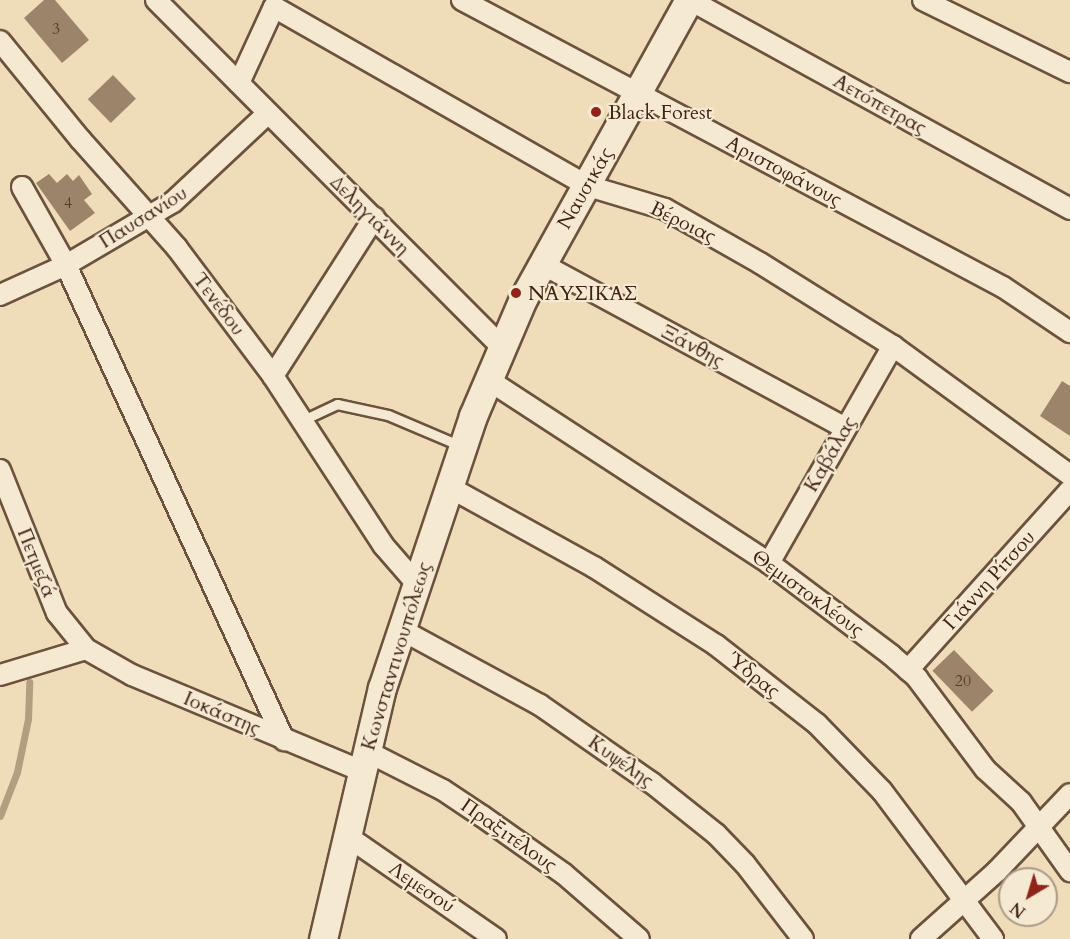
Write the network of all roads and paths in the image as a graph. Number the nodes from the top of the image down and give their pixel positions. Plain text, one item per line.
1 (156, 0) edge
2 (462, 0) edge
3 (689, 0) edge
4 (923, 0) edge
5 (0, 41) edge
6 (1070, 72) edge
7 (239, 83) junction
8 (638, 94) junction
9 (268, 113) junction
10 (588, 186) junction
11 (22, 187) dead end
12 (1070, 209) edge
13 (148, 216) junction
14 (374, 218) junction
15 (542, 264) junction
16 (66, 265) junction
17 (0, 295) edge
18 (1070, 332) edge
19 (501, 346) junction
20 (893, 346) junction
21 (273, 376) junction
22 (487, 380) junction
23 (303, 420) junction
24 (845, 428) junction
25 (461, 446) junction
26 (0, 470) edge
27 (1070, 475) edge
28 (450, 487) junction
29 (1070, 490) edge
30 (769, 563) junction
31 (416, 583) junction
32 (400, 630) junction
33 (86, 649) junction
34 (908, 670) junction
35 (0, 675) edge
36 (284, 740) junction
37 (364, 761) junction
38 (1070, 794) edge
39 (1039, 827) junction
40 (347, 836) junction
41 (1070, 871) edge
42 (963, 902) junction
43 (323, 939) edge
44 (496, 939) edge
45 (639, 939) edge
46 (803, 939) edge
47 (921, 939) edge
48 (993, 939) edge

1 - 7 street
2 - 8 street, Αριστοφάνους
3 - 8 street, Ναυσικάς
3 - 12 street, Αετόπετρας
4 - 6 street
5 - 13 street, Τενέδου
7 - 9 street, Δεληγιάννη
7 - 10 street, Βέροιας
8 - 10 street, Ναυσικάς
8 - 18 street, Αριστοφάνους
9 - 13 street, Παυσανίου
9 - 14 street, Δεληγιάννη
10 - 15 street, Ναυσικάς
10 - 20 street, Βέροιας
11 - 16 street
13 - 16 street, Παυσανίου
13 - 21 street, Τενέδου
14 - 19 street, Δεληγιάννη
14 - 21 street
15 - 19 street, Ναυσικάς
15 - 24 street, Ξάνθης
16 - 17 street, Παυσανίου
16 - 36 street
19 - 22 street, Ναυσικάς
20 - 24 street, Καβάλας
20 - 27 street, Βέροιας
21 - 23 street, Τενέδου
22 - 25 street, Κωνσταντινουπόλεως
22 - 30 street, Θεμιστοκλέους
23 - 25 lane
23 - 31 street, Τενέδου
24 - 30 street, Καβάλας
25 - 28 street, Κωνσταντινουπόλεως
26 - 33 street, Πετμεζά
28 - 31 street, Κωνσταντινουπόλεως
28 - 42 street, Ύδρας
29 - 34 street, Γιάννη Ρίτσου
30 - 34 street, Θεμιστοκλέους
31 - 32 street, Κωνσταντινουπόλεως
32 - 37 street, Κωνσταντινουπόλεως
32 - 46 street, Κυψέλης
33 - 35 street
33 - 36 street, Ιοκάστης
34 - 39 street, Θεμιστοκλέους
36 - 37 street, Ιοκάστης
37 - 40 street, Κωνσταντινουπόλεως
37 - 45 street, Πραξιτέλους
38 - 39 street
39 - 41 street, Θεμιστοκλέους
39 - 42 street
40 - 43 street, Κωνσταντινουπόλεως
40 - 44 street, Λεμεσού
42 - 47 street
42 - 48 street, Ύδρας

